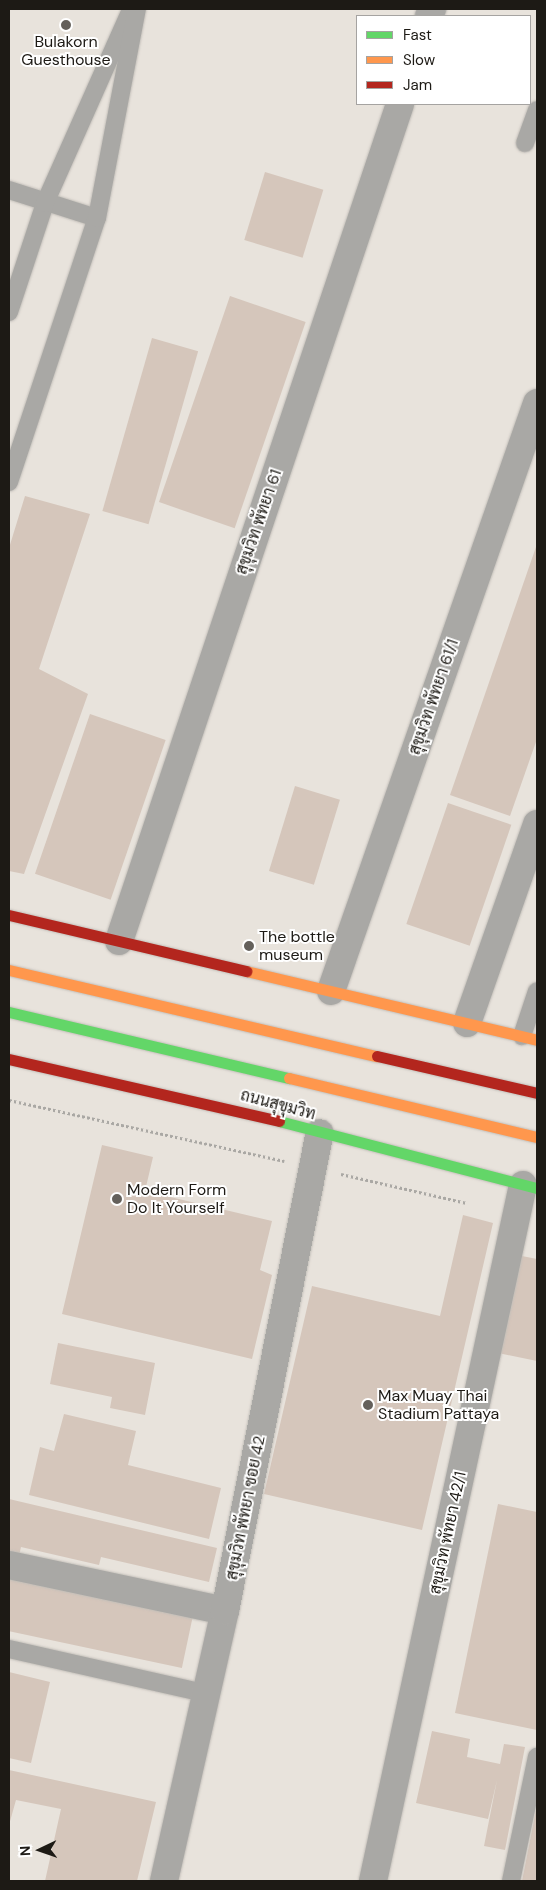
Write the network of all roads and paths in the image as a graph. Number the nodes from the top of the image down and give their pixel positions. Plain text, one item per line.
1 (132, 9) edge
2 (137, 9) edge
3 (400, 105) edge
4 (537, 110) edge
5 (525, 143) dead end
6 (9, 190) edge
7 (45, 202) junction
8 (97, 218) junction
9 (9, 312) edge
10 (537, 402) edge
11 (10, 476) edge
12 (537, 824) edge
13 (9, 915) edge
14 (119, 941) junction
15 (9, 970) edge
16 (331, 991) junction
17 (537, 991) edge
18 (9, 1012) edge
19 (467, 1023) junction
20 (530, 1038) edge
21 (9, 1059) edge
22 (537, 1093) edge
23 (9, 1100) edge
24 (320, 1133) junction
25 (537, 1137) edge
26 (313, 1167) junction
27 (530, 1186) edge
28 (468, 1203) dead end
29 (9, 1564) edge
30 (225, 1610) junction
31 (9, 1649) edge
32 (205, 1693) junction
33 (537, 1757) edge
34 (164, 1881) edge
35 (373, 1881) edge
36 (510, 1881) edge

1 - 7 lane
2 - 8 lane
3 - 14 street, สุขุมวิท พัทยา 61
4 - 5 lane
6 - 7 lane
7 - 8 lane
7 - 9 lane
8 - 11 lane
10 - 16 street, สุขุมวิท พัทยา 61/1
12 - 19 street
13 - 14 highway
14 - 16 highway
15 - 22 highway
16 - 19 highway
17 - 20 lane
18 - 25 highway, ถนนสุขุมวิท
19 - 20 highway
21 - 24 highway, ถนนสุขุมวิท
23 - 26 path
24 - 26 street, สุขุมวิท พัทยา ซอย 42
24 - 27 highway, ถนนสุขุมวิท
26 - 28 path
26 - 30 street, สุขุมวิท พัทยา ซอย 42
27 - 35 street, สุขุมวิท พัทยา 42/1
29 - 30 street
30 - 32 street, สุขุมวิท พัทยา ซอย 42
31 - 32 lane
32 - 34 street, สุขุมวิท พัทยา ซอย 42
33 - 36 lane

